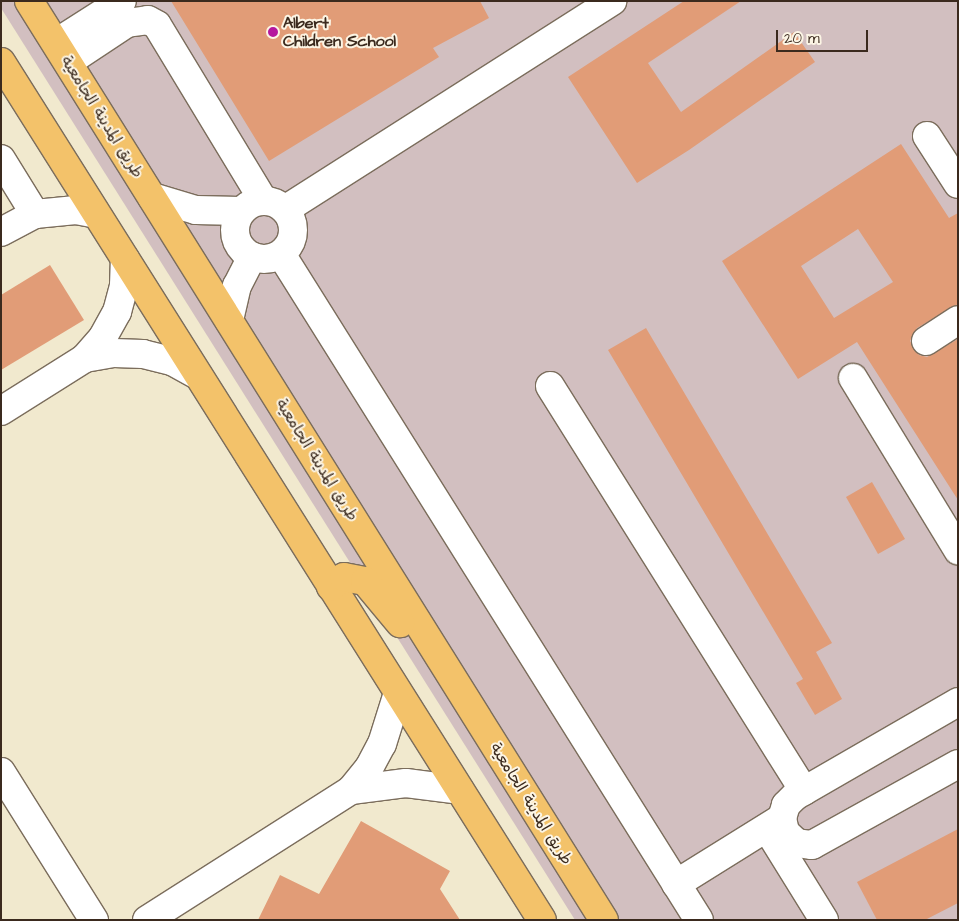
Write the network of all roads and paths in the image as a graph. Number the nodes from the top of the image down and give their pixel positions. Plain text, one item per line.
1 (29, 1) edge
2 (122, 1) edge
3 (612, 1) edge
4 (62, 53) junction
5 (1, 62) edge
6 (927, 136) dead end
7 (1, 159) edge
8 (958, 184) edge
9 (152, 197) junction
10 (263, 207) junction
11 (35, 214) junction
12 (96, 214) junction
13 (1, 232) edge
14 (281, 254) junction
15 (252, 257) junction
16 (125, 259) junction
17 (229, 320) junction
18 (958, 320) edge
19 (926, 341) dead end
20 (85, 358) junction
21 (197, 375) junction
22 (853, 378) dead end
23 (550, 386) dead end
24 (1, 411) edge
25 (958, 550) edge
26 (331, 587) junction
27 (440, 658) junction
28 (398, 693) junction
29 (958, 702) edge
30 (958, 764) edge
31 (1, 772) edge
32 (352, 790) junction
33 (460, 790) junction
34 (804, 791) junction
35 (774, 823) junction
36 (676, 884) junction
37 (94, 920) edge
38 (147, 920) edge
39 (542, 920) edge
40 (604, 920) edge
41 (699, 920) edge
42 (824, 920) edge

1 - 4 main road, طريق المدينة الجامعية
2 - 4 street
3 - 10 street
4 - 9 main road, طريق المدينة الجامعية
4 - 10 street
5 - 12 main road
6 - 8 street
7 - 11 street
9 - 10 street
9 - 17 main road, طريق المدينة الجامعية
10 - 14 street
10 - 15 street
11 - 12 street
11 - 13 street
12 - 16 main road
14 - 15 street
14 - 36 street
15 - 17 street
16 - 20 street
16 - 21 main road
17 - 27 main road, طريق المدينة الجامعية
18 - 19 street
20 - 21 street
20 - 24 street
21 - 26 main road
22 - 25 street
23 - 34 street
26 - 27 main road
26 - 28 main road
27 - 40 main road, طريق المدينة الجامعية
28 - 32 street
28 - 33 main road
29 - 34 street
30 - 35 street
31 - 37 street
32 - 33 street
32 - 38 street
33 - 39 main road
34 - 35 street
35 - 36 street
35 - 42 street
36 - 41 street

